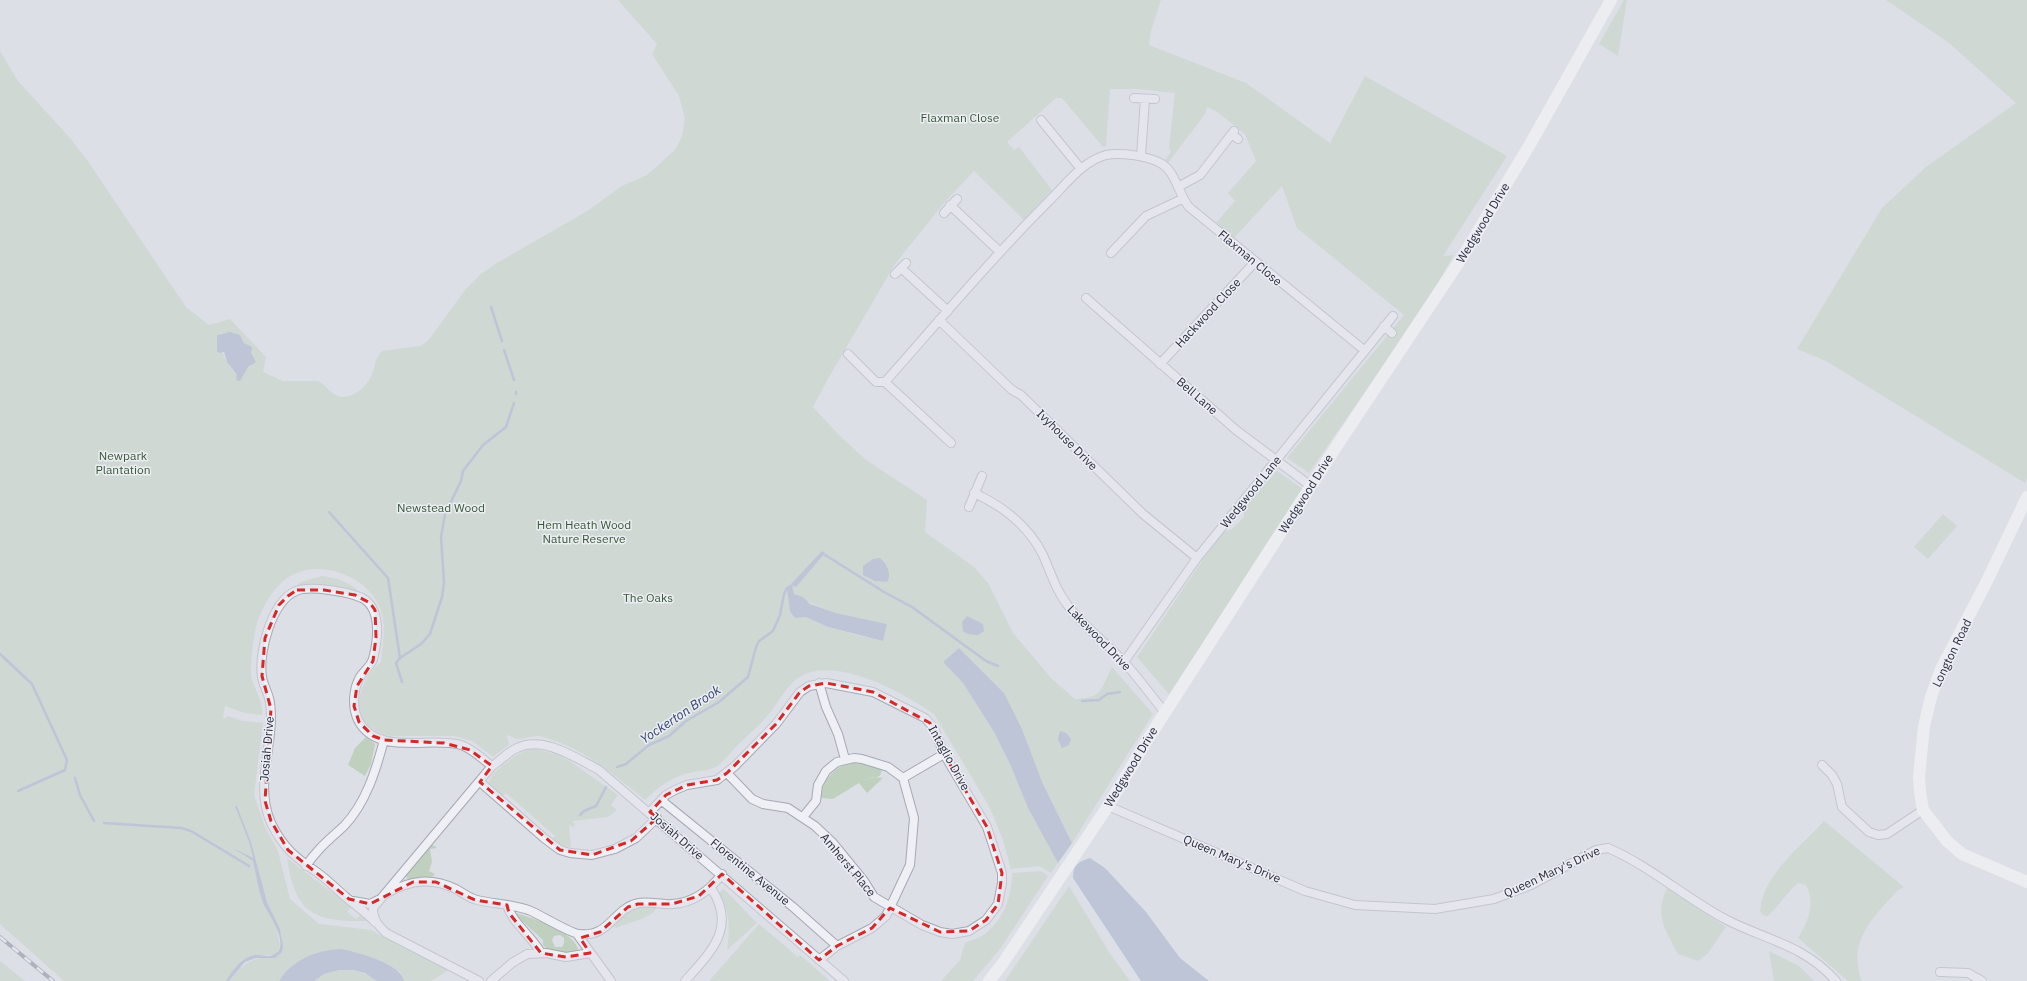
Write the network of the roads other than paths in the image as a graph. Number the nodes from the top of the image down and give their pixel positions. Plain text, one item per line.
1 (1611, 0) edge
2 (1134, 98) dead end
3 (1145, 99) junction
4 (1155, 99) dead end
5 (1041, 120) dead end
6 (1235, 135) dead end
7 (1141, 156) junction
8 (1081, 169) junction
9 (1178, 187) junction
10 (957, 198) dead end
11 (1182, 199) junction
12 (950, 206) junction
13 (944, 212) dead end
14 (1000, 252) junction
15 (1111, 253) dead end
16 (1255, 262) junction
17 (901, 268) dead end
18 (1086, 298) dead end
19 (948, 311) junction
20 (1393, 316) dead end
21 (939, 320) junction
22 (1384, 326) junction
23 (1392, 333) dead end
24 (1364, 350) junction
25 (848, 354) dead end
26 (1160, 364) junction
27 (885, 382) junction
28 (951, 443) dead end
29 (1276, 461) junction
30 (982, 476) dead end
31 (1312, 487) junction
32 (974, 493) junction
33 (2027, 497) edge
34 (969, 506) dead end
35 (1197, 558) junction
36 (1124, 662) junction
37 (819, 683) junction
38 (1165, 713) junction
39 (384, 740) junction
40 (944, 754) junction
41 (845, 759) junction
42 (1822, 765) dead end
43 (492, 766) junction
44 (727, 773) junction
45 (903, 778) junction
46 (480, 782) junction
47 (661, 800) junction
48 (1108, 806) junction
49 (1923, 810) junction
50 (650, 812) junction
51 (803, 817) junction
52 (657, 818) junction
53 (306, 866) junction
54 (722, 874) junction
55 (2027, 882) edge
56 (710, 888) junction
57 (381, 897) junction
58 (348, 900) junction
59 (507, 905) junction
60 (890, 908) junction
61 (377, 925) junction
62 (577, 934) junction
63 (837, 946) junction
64 (541, 953) junction
65 (590, 953) junction
66 (819, 960) junction
67 (1940, 972) dead end
68 (479, 981) edge
69 (492, 981) edge
70 (611, 981) edge
71 (685, 981) edge
72 (844, 981) edge
73 (989, 981) edge
74 (1836, 981) edge
75 (1982, 981) edge

1 - 31 street, Wedgwood Drive
2 - 3 street
3 - 4 street
3 - 7 street
5 - 8 street
6 - 9 street
7 - 8 street, Flaxman Close
7 - 9 street, Flaxman Close
8 - 14 street, Flaxman Close
9 - 11 street, Flaxman Close
10 - 12 street
11 - 15 street
11 - 16 street, Flaxman Close
12 - 13 street
12 - 14 street
14 - 19 street, Flaxman Close
16 - 24 street, Flaxman Close
16 - 26 street, Hackwood Close
17 - 19 street
18 - 26 street, Bell Lane
19 - 21 street, Flaxman Close
20 - 22 street, Wedgwood Lane
21 - 27 street, Flaxman Close
21 - 35 street, Ivyhouse Drive
22 - 23 street
22 - 24 street, Wedgwood Lane
24 - 29 street, Wedgwood Lane
25 - 27 street
26 - 29 street, Bell Lane
27 - 28 street
29 - 31 street, Bell Lane
29 - 35 street, Wedgwood Lane
30 - 32 street
31 - 38 street, Wedgwood Drive
32 - 34 street
32 - 36 street, Lakewood Drive
33 - 49 street, Longton Road
35 - 36 street, Wedgwood Lane
36 - 38 street, Lakewood Drive
37 - 40 street, Intaglio Drive
37 - 41 street
37 - 44 street, Intaglio Drive
38 - 48 street, Wedgwood Drive
39 - 43 street, Josiah Drive
39 - 53 street
39 - 53 street, Josiah Drive
40 - 45 street
40 - 60 street, Intaglio Drive
41 - 45 street
41 - 51 street
42 - 49 street
43 - 46 street, Josiah Drive
43 - 50 street, Josiah Drive
44 - 47 street, Intaglio Drive
44 - 51 street, Amherst Place
45 - 60 street
46 - 52 street
46 - 57 street, Josiah Drive
47 - 50 street, Intaglio Drive
47 - 63 street, Florentine Avenue
48 - 73 street, Wedgwood Drive
48 - 74 street, Queen Mary's Drive
49 - 55 street
50 - 52 street, Josiah Drive
51 - 60 street, Amherst Place
52 - 54 street, Josiah Drive
53 - 58 street, Josiah Drive
54 - 56 street
54 - 66 street, Josiah Drive
56 - 62 street
56 - 71 street
57 - 58 street
57 - 59 street
57 - 61 street, Josiah Drive
58 - 61 street, Josiah Drive
59 - 62 street
59 - 64 street
60 - 63 street
61 - 68 street, Josiah Drive
62 - 65 street
63 - 66 street
64 - 65 street
64 - 69 street
65 - 70 street
66 - 72 street, Josiah Drive
67 - 75 street

